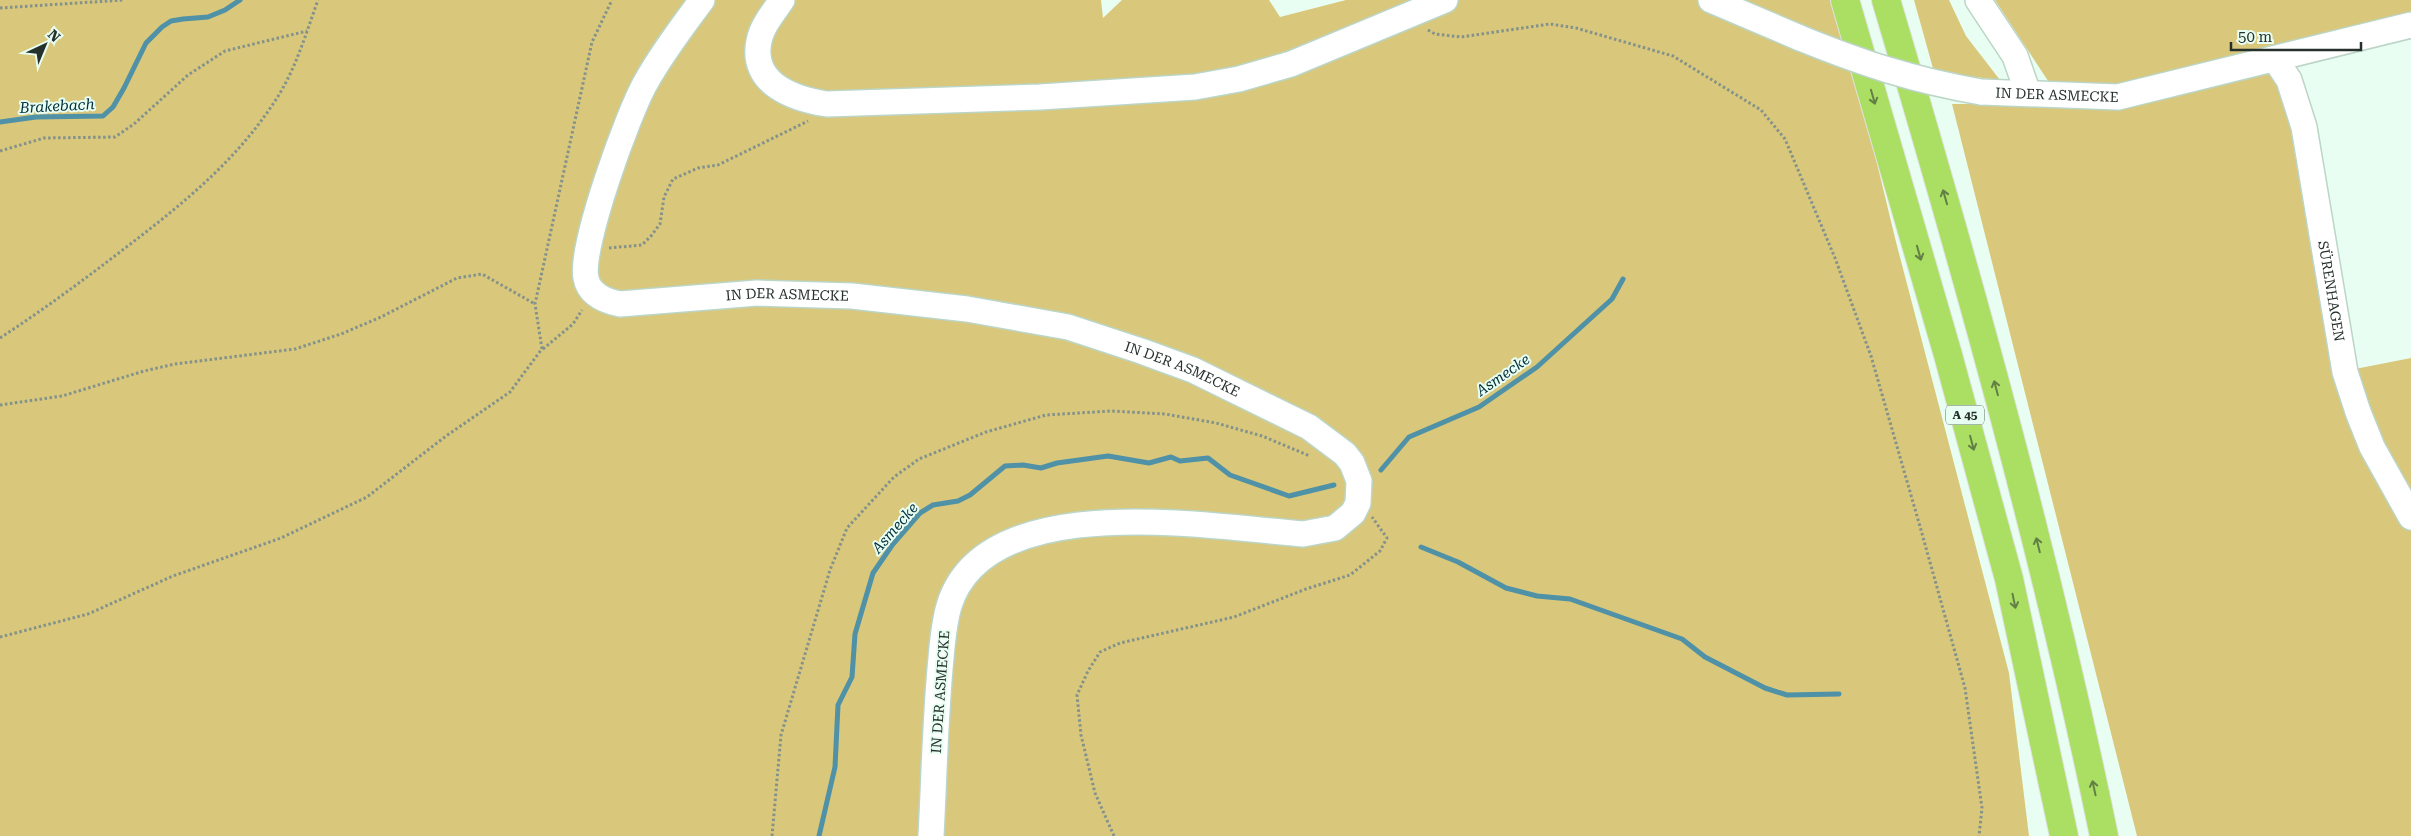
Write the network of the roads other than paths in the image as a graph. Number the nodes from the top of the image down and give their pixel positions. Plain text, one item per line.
1 (702, 0) edge
2 (782, 0) edge
3 (1445, 0) edge
4 (1711, 0) edge
5 (1845, 0) edge
6 (1886, 0) edge
7 (1978, 0) edge
8 (2411, 26) edge
9 (2275, 59) junction
10 (2028, 93) junction
11 (2411, 517) edge
12 (931, 836) edge
13 (2064, 836) edge
14 (2104, 836) edge

1 - 12 street, IN DER ASMECKE
2 - 3 street
4 - 10 street, IN DER ASMECKE, bridge
5 -> 13 highway, A 45
14 -> 6 highway, A 45
7 - 10 street
8 - 9 street, IN DER ASMECKE
9 - 10 street, IN DER ASMECKE
9 - 11 street, SÜRENHAGEN

